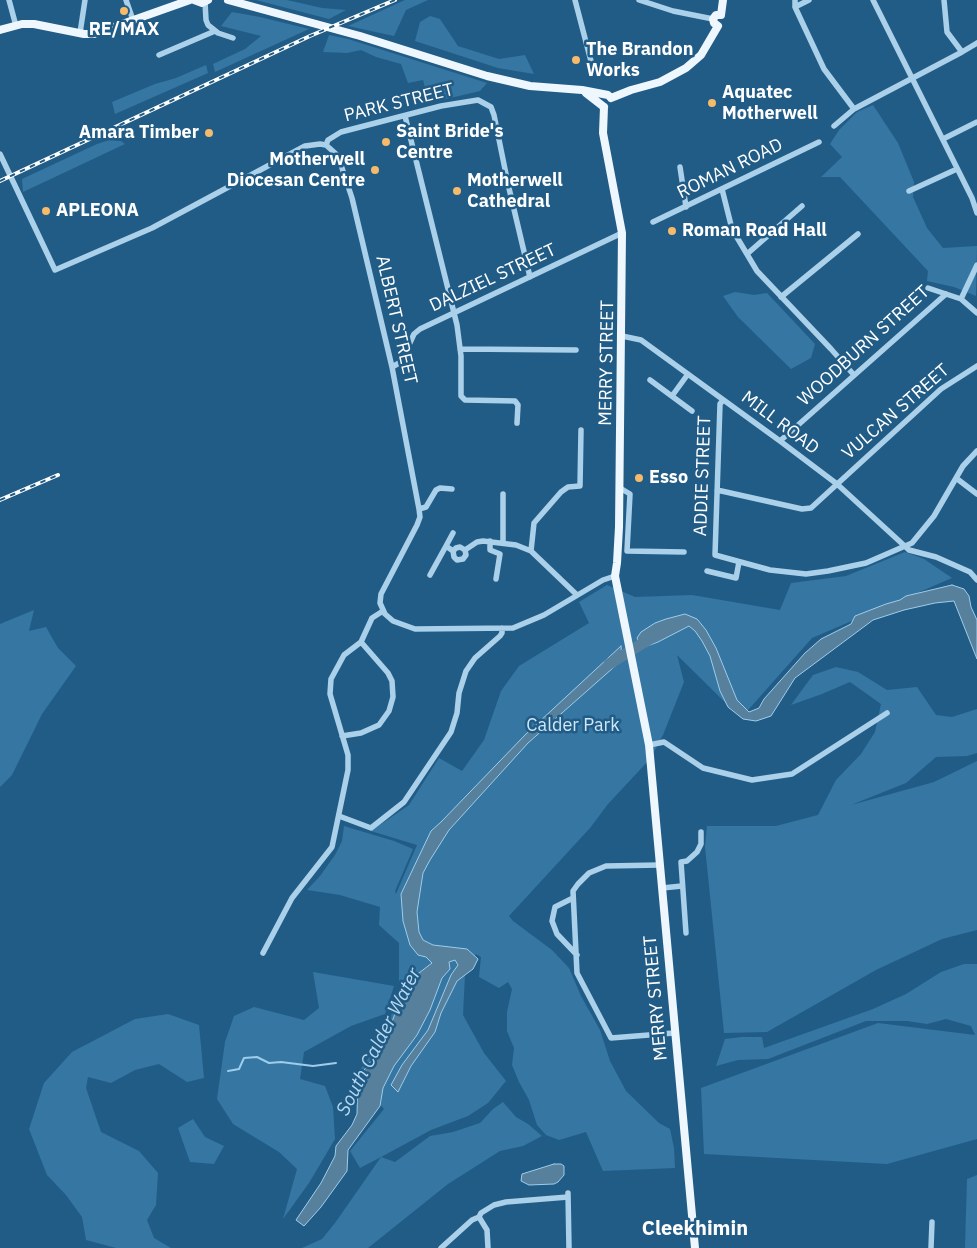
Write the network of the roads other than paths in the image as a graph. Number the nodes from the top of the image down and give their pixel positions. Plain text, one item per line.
1 (9, 0) edge
2 (85, 0) edge
3 (126, 0) edge
4 (190, 0) edge
5 (194, 0) edge
6 (228, 0) edge
7 (575, 0) edge
8 (639, 0) edge
9 (723, 0) edge
10 (795, 0) edge
11 (809, 0) edge
12 (873, 0) edge
13 (944, 0) edge
14 (207, 1) edge
15 (795, 7) junction
16 (133, 20) junction
17 (716, 23) junction
18 (16, 26) junction
19 (0, 30) edge
20 (215, 31) junction
21 (80, 33) junction
22 (234, 38) dead end
23 (977, 42) edge
24 (962, 52) junction
25 (159, 55) dead end
26 (592, 65) dead end
27 (913, 79) junction
28 (582, 90) junction
29 (602, 95) junction
30 (611, 98) junction
31 (602, 106) junction
32 (854, 109) junction
33 (405, 116) junction
34 (977, 122) edge
35 (834, 126) dead end
36 (943, 139) junction
37 (819, 142) dead end
38 (326, 145) junction
39 (1, 157) edge
40 (680, 167) dead end
41 (957, 169) junction
42 (722, 189) junction
43 (909, 191) dead end
44 (975, 197) edge
45 (802, 206) dead end
46 (686, 207) junction
47 (977, 213) edge
48 (653, 222) dead end
49 (622, 233) junction
50 (858, 234) dead end
51 (747, 254) junction
52 (977, 265) edge
53 (530, 277) junction
54 (928, 288) dead end
55 (946, 294) junction
56 (781, 297) junction
57 (961, 299) junction
58 (455, 312) junction
59 (977, 313) edge
60 (622, 336) junction
61 (460, 349) junction
62 (576, 350) dead end
63 (977, 366) edge
64 (392, 367) junction
65 (688, 374) junction
66 (854, 375) junction
67 (650, 380) dead end
68 (672, 396) junction
69 (723, 400) junction
70 (692, 411) dead end
71 (517, 424) dead end
72 (581, 430) dead end
73 (780, 441) junction
74 (977, 451) edge
75 (956, 478) junction
76 (837, 484) junction
77 (452, 488) dead end
78 (620, 488) junction
79 (717, 490) junction
80 (503, 494) dead end
81 (977, 494) edge
82 (419, 509) junction
83 (453, 533) dead end
84 (490, 541) junction
85 (503, 543) junction
86 (446, 546) junction
87 (907, 548) junction
88 (465, 550) junction
89 (454, 551) junction
90 (530, 551) junction
91 (684, 552) dead end
92 (740, 562) junction
93 (707, 571) dead end
94 (430, 575) dead end
95 (614, 576) junction
96 (496, 578) dead end
97 (977, 580) edge
98 (578, 595) junction
99 (383, 611) junction
100 (502, 628) junction
101 (361, 642) junction
102 (887, 713) dead end
103 (342, 736) junction
104 (649, 745) junction
105 (339, 816) junction
106 (701, 832) dead end
107 (660, 865) junction
108 (682, 886) junction
109 (662, 888) junction
110 (574, 898) junction
111 (686, 933) dead end
112 (263, 953) dead end
113 (576, 955) junction
114 (674, 1033) junction
115 (479, 1217) junction
116 (932, 1222) dead end
117 (441, 1248) edge
118 (488, 1248) edge
119 (569, 1248) edge
120 (695, 1248) edge
121 (931, 1248) edge

1 - 18 street
2 - 21 street
3 - 16 street
4 - 16 main road
5 - 14 main road
6 - 28 main road
7 - 26 street
8 - 17 street
9 - 17 main road
10 - 15 street
11 - 15 street
12 - 27 street
13 - 24 street
14 - 20 street
15 - 32 street
16 - 21 main road
17 - 30 main road
18 - 19 main road
18 - 21 main road
20 - 22 street
20 - 25 street
23 - 24 street
24 - 27 street
27 - 32 street
27 - 36 street
28 - 29 main road
28 - 31 main road
29 - 30 main road
29 - 31 main road
30 - 31 main road
31 - 49 main road, MERRY STREET
32 - 35 street
33 - 38 street, PARK STREET
33 - 53 street, PARK STREET
33 - 58 street
34 - 36 street
36 - 41 street
37 - 42 street, ROMAN ROAD
38 - 39 street
38 - 64 street, ALBERT STREET
40 - 46 street
41 - 43 street
41 - 44 street
42 - 46 street, ROMAN ROAD
42 - 51 street
44 - 47 street
45 - 51 street
46 - 48 street, ROMAN ROAD
49 - 53 street, DALZIEL STREET
49 - 60 main road, MERRY STREET
50 - 56 street
51 - 56 street
52 - 57 street
53 - 58 street, DALZIEL STREET
54 - 55 street
55 - 57 street
55 - 66 street, WOODBURN STREET
56 - 66 street
57 - 59 street
58 - 61 street
58 - 64 street, DALZIEL STREET
60 - 65 street, MILL ROAD
60 - 78 main road, MERRY STREET
61 - 62 street
61 - 71 street
63 - 76 street, VULCAN STREET
64 - 82 street, ALBERT STREET
65 - 68 street
65 - 69 street, MILL ROAD
66 - 73 street, WOODBURN STREET
67 - 68 street
68 - 70 street
69 - 73 street, MILL ROAD
69 - 79 street, ADDIE STREET
72 - 90 street
73 - 76 street, MILL ROAD
74 - 75 street
75 - 81 street
75 - 87 street
76 - 79 street, VULCAN STREET
76 - 87 street, MILL ROAD
77 - 82 street
78 - 91 street
78 - 95 main road, MERRY STREET
79 - 92 street, ADDIE STREET
80 - 85 street
82 - 99 street
83 - 86 street
84 - 85 street
84 - 88 street
84 - 96 street
85 - 90 street
86 - 89 street
86 - 94 street
87 - 92 street
87 - 97 street
88 - 89 street
88 - 89 street
90 - 98 street
92 - 93 street
95 - 98 street
95 - 104 main road, MERRY STREET
98 - 100 street
99 - 100 street
99 - 101 street
100 - 105 street
101 - 103 street
101 - 103 street
102 - 104 street
103 - 105 street
104 - 107 main road, MERRY STREET
105 - 112 street
106 - 108 street
107 - 109 main road, MERRY STREET
107 - 110 street
108 - 109 street
108 - 111 street
109 - 114 main road, MERRY STREET
110 - 113 street
110 - 113 street
113 - 114 street
114 - 120 main road, MERRY STREET
115 - 117 street
115 - 118 street
115 - 119 street
116 - 121 street

